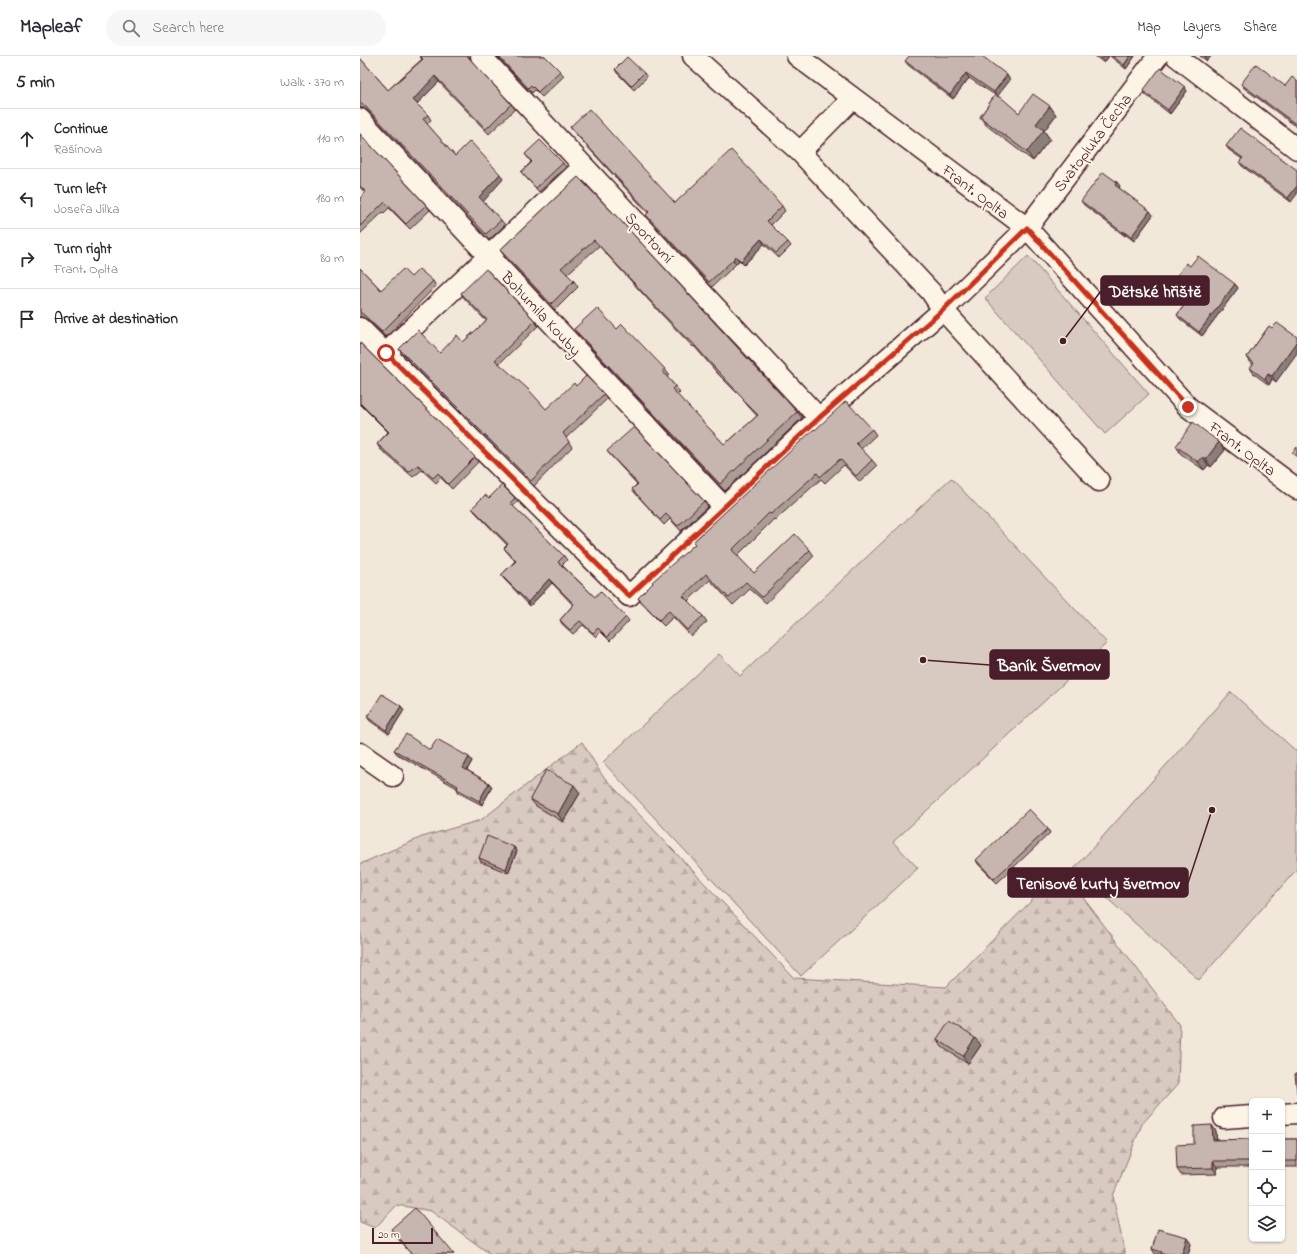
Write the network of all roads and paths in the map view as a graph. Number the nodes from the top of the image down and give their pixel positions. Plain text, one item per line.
1 (481, 56) edge
2 (693, 56) edge
3 (797, 56) edge
4 (1158, 56) edge
5 (1176, 56) edge
6 (853, 98) junction
7 (360, 119) edge
8 (1297, 149) edge
9 (800, 152) junction
10 (583, 167) junction
11 (1027, 228) junction
12 (488, 256) junction
13 (943, 310) junction
14 (360, 328) edge
15 (386, 353) junction
16 (819, 418) junction
17 (1099, 481) dead end
18 (1297, 489) edge
19 (724, 507) junction
20 (360, 753) edge
21 (393, 776) dead end
22 (1297, 1113) edge
23 (1285, 1114) edge
24 (1249, 1116) edge
25 (1224, 1118) dead end

1 - 10 street, Sportovní
2 - 9 street
3 - 6 street, Frant. Oplta
4 - 11 street, Svatopluka Čecha
5 - 8 street
6 - 9 street
6 - 11 street, Frant. Oplta
7 - 12 street, Bohumila Kouby
9 - 13 street
10 - 12 street
10 - 16 street, Sportovní
11 - 13 street, Svatopluka Čecha
11 - 18 street, Frant. Oplta
12 - 15 street
12 - 19 street, Bohumila Kouby
13 - 16 street, Svatopluka Čecha
13 - 17 street
14 - 15 street
15 - 19 street, Svatopluka Čecha
16 - 19 street, Svatopluka Čecha
20 - 21 street
22 - 23 street
24 - 25 street

